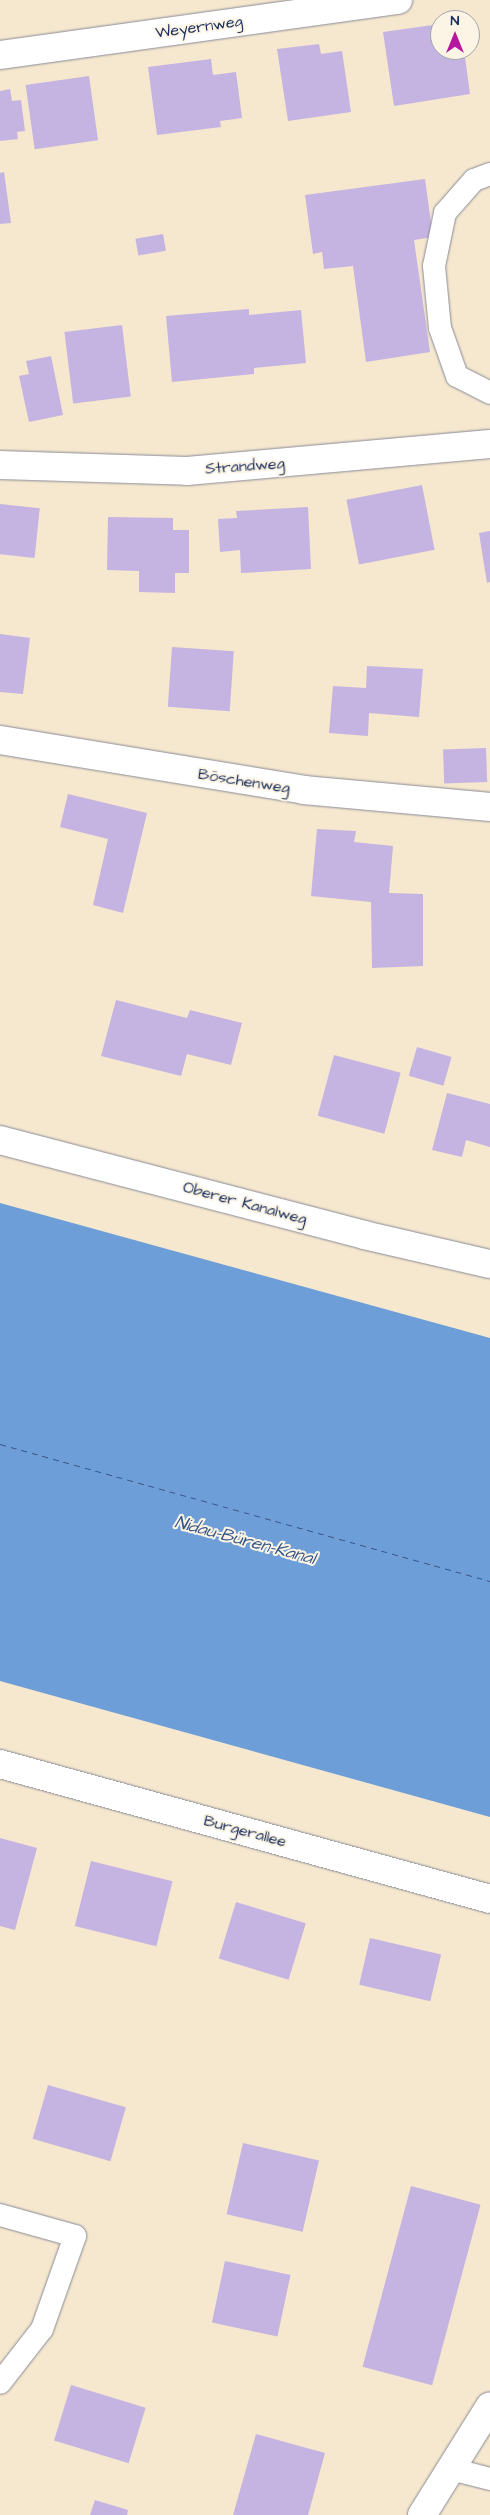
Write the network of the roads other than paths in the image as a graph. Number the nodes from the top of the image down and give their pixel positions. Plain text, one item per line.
1 (398, 0) edge
2 (0, 55) edge
3 (490, 174) edge
4 (490, 393) edge
5 (490, 444) edge
6 (0, 465) edge
7 (0, 740) edge
8 (490, 807) edge
9 (0, 1140) edge
10 (490, 1264) edge
11 (0, 1764) edge
12 (490, 1899) edge
13 (0, 2215) edge
14 (0, 2383) edge
15 (490, 2406) edge
16 (451, 2469) junction
17 (490, 2479) edge
18 (422, 2515) edge

1 - 2 street, Weyernweg
3 - 4 lane
5 - 6 street, Strandweg
7 - 8 street, Böschenweg
9 - 10 street, Oberer Kanalweg
11 - 12 street, Burgerallee
13 - 14 lane
15 - 16 street
16 - 17 lane
16 - 18 street

